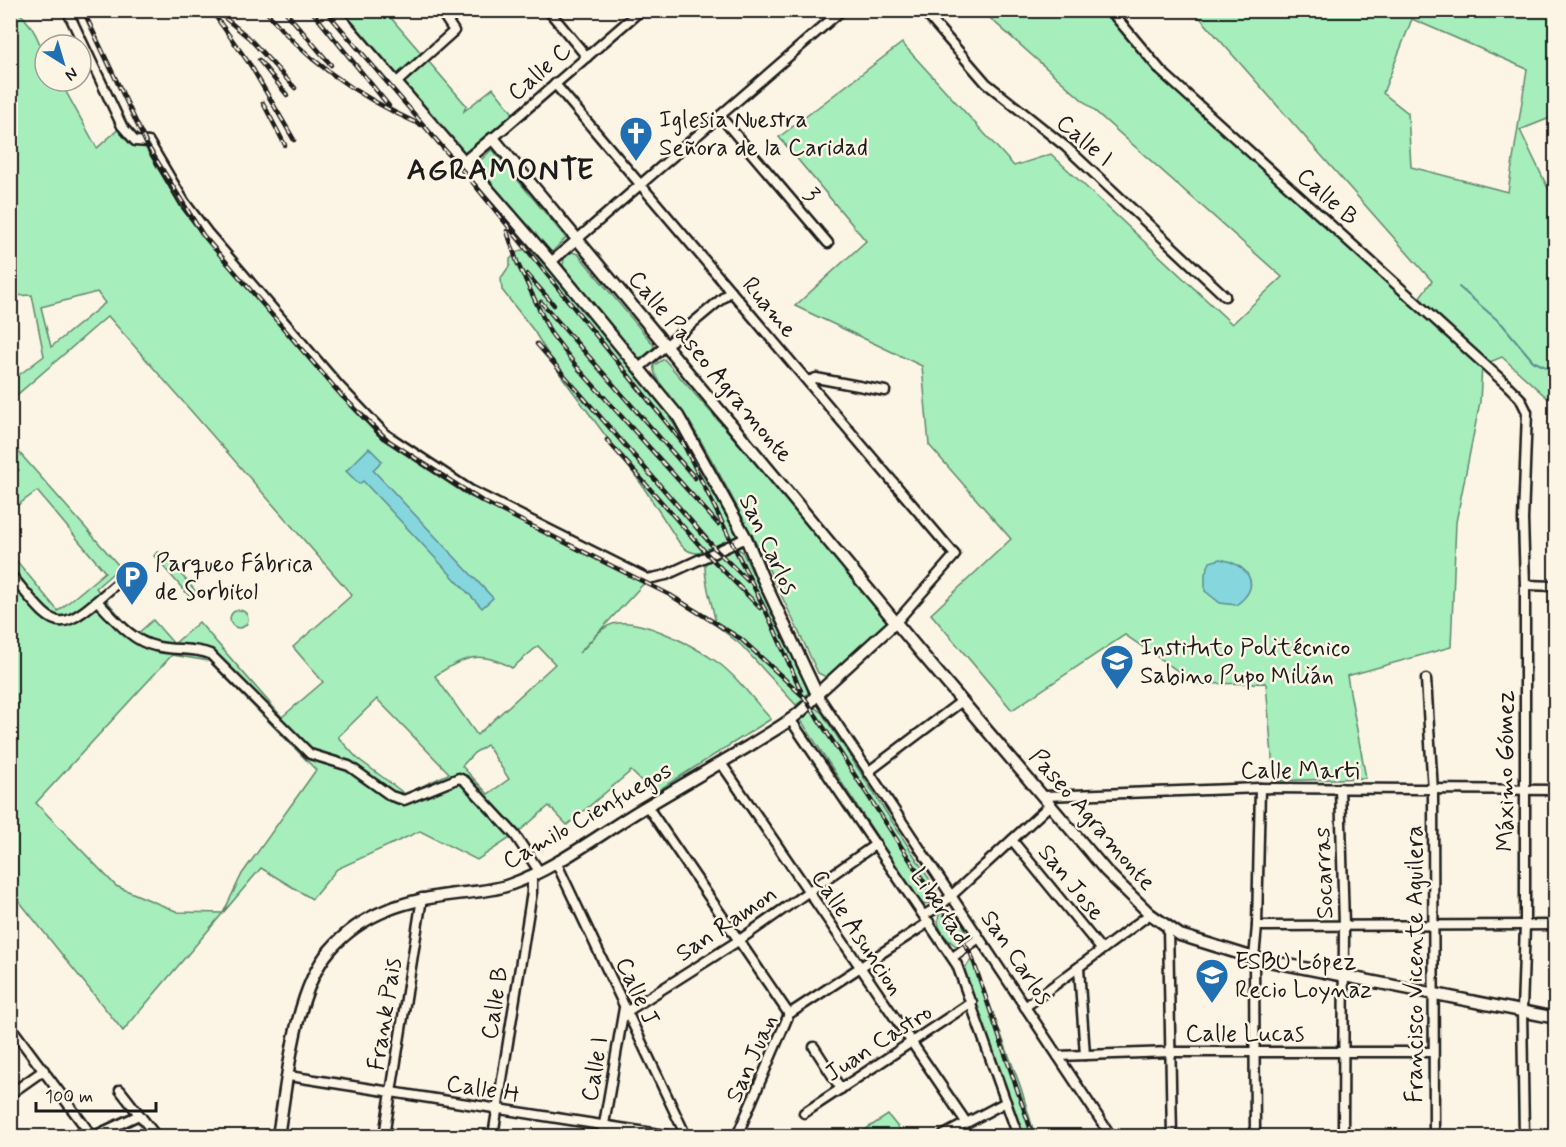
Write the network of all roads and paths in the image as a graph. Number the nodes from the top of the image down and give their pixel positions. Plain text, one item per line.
1 (67, 10) edge
2 (333, 10) edge
3 (440, 10) edge
4 (460, 10) edge
5 (548, 10) edge
6 (641, 10) edge
7 (842, 10) edge
8 (923, 10) edge
9 (1110, 10) edge
10 (448, 20) junction
11 (587, 57) junction
12 (396, 83) junction
13 (555, 84) junction
14 (720, 116) junction
15 (493, 138) junction
16 (463, 163) junction
17 (640, 184) junction
18 (577, 239) junction
19 (828, 243) dead end
20 (551, 262) junction
21 (731, 291) junction
22 (1225, 296) dead end
23 (665, 345) junction
24 (639, 368) junction
25 (808, 381) junction
26 (885, 391) dead end
27 (1525, 406) joint
28 (747, 538) junction
29 (955, 555) joint
30 (10, 574) edge
31 (115, 585) dead end
32 (1525, 585) junction
33 (1556, 586) edge
34 (97, 601) junction
35 (897, 621) junction
36 (1426, 679) dead end
37 (817, 694) junction
38 (962, 701) junction
39 (790, 719) junction
40 (721, 763) junction
41 (868, 772) junction
42 (1260, 788) junction
43 (1340, 788) junction
44 (1556, 790) edge
45 (1433, 791) junction
46 (1523, 791) junction
47 (1048, 800) junction
48 (647, 806) junction
49 (1012, 840) junction
50 (876, 844) junction
51 (556, 862) junction
52 (536, 873) junction
53 (808, 892) junction
54 (951, 896) junction
55 (422, 898) junction
56 (1150, 914) junction
57 (927, 919) junction
58 (1435, 924) junction
59 (1344, 925) junction
60 (1525, 925) junction
61 (1556, 925) edge
62 (1257, 926) junction
63 (1168, 927) junction
64 (979, 938) junction
65 (738, 940) junction
66 (1101, 949) junction
67 (953, 957) junction
68 (1254, 958) junction
69 (1079, 968) junction
70 (859, 969) junction
71 (1344, 975) junction
72 (1434, 993) junction
73 (972, 1002) junction
74 (1025, 1007) junction
75 (625, 1010) junction
76 (1522, 1010) junction
77 (789, 1014) junction
78 (1556, 1018) edge
79 (10, 1026) edge
80 (911, 1044) junction
81 (814, 1047) dead end
82 (1171, 1052) junction
83 (1254, 1052) junction
84 (1343, 1052) junction
85 (1433, 1052) junction
86 (1085, 1055) junction
87 (1058, 1056) junction
88 (44, 1070) junction
89 (289, 1076) junction
90 (841, 1089) junction
91 (120, 1090) dead end
92 (391, 1093) junction
93 (10, 1094) edge
94 (1006, 1102) junction
95 (497, 1109) junction
96 (804, 1113) dead end
97 (139, 1115) junction
98 (966, 1122) junction
99 (604, 1126) junction
100 (93, 1137) edge
101 (156, 1137) edge
102 (278, 1137) edge
103 (384, 1137) edge
104 (492, 1137) edge
105 (602, 1137) edge
106 (672, 1137) edge
107 (686, 1137) edge
108 (737, 1137) edge
109 (942, 1137) edge
110 (1018, 1137) edge
111 (1111, 1137) edge
112 (1172, 1137) edge
113 (1255, 1137) edge
114 (1343, 1137) edge
115 (1434, 1137) edge
116 (1524, 1137) edge

1 - 28 street
2 - 12 street, San Carlos
3 - 10 street
4 - 10 street
5 - 11 street
6 - 11 street, Calle C
7 - 14 street
8 - 22 street, Calle I
9 - 27 street, Calle B
10 - 12 street
11 - 13 street, Calle C
12 - 16 street, San Carlos
13 - 15 street, Calle C
13 - 17 street, Ruame
14 - 17 street
14 - 19 street, 3
15 - 16 street, Calle C
15 - 18 street, Calle Paseo Agramonte
16 - 20 street, San Carlos
17 - 18 street
17 - 21 street, Ruame
18 - 20 street
18 - 23 street, Calle Paseo Agramonte
20 - 24 street, San Carlos
21 - 23 street
21 - 25 street, Ruame
23 - 24 street
23 - 35 street, Calle Paseo Agramonte
24 - 28 street, San Carlos
25 - 26 street
25 - 29 street, Ruame
27 - 32 street, Máximo Gómez
28 - 37 street, San Carlos
29 - 35 street, Camilo Cienfuegos
30 - 34 street
31 - 34 street
32 - 33 street
32 - 46 street, Máximo Gómez
34 - 52 street
35 - 37 street, Camilo Cienfuegos
35 - 38 street, Paseo Agramonte
36 - 45 street, Francisco Vicente Aguilera
37 - 39 street, Camilo Cienfuegos
37 - 41 street, San Carlos
38 - 41 street
38 - 47 street, Paseo Agramonte
39 - 40 street, Camilo Cienfuegos
39 - 50 street, Libertad
40 - 48 street, Camilo Cienfuegos
40 - 53 street, Calle Asuncion
41 - 54 street, San Carlos
42 - 43 street, Calle Marti
42 - 47 street, Calle Marti
42 - 62 street
43 - 45 street, Calle Marti
43 - 59 street, Socarras
44 - 46 street, Calle Marti
45 - 46 street, Calle Marti
45 - 58 street, Francisco Vicente Aguilera
46 - 60 street, Máximo Gómez
47 - 49 street, San Juan
47 - 56 street, Paseo Agramonte
48 - 51 street, Camilo Cienfuegos
48 - 65 street
49 - 54 street, San Juan
49 - 66 street, San Jose
50 - 53 street, San Ramon
50 - 57 street, Libertad
51 - 52 street, Camilo Cienfuegos
51 - 75 street, Calle J
52 - 55 street, Camilo Cienfuegos
52 - 95 street, Calle B
53 - 65 street, San Ramon
53 - 70 street, Calle Asuncion
54 - 57 street, San Juan
54 - 64 street, San Carlos
55 - 89 street, Camilo Cienfuegos
55 - 92 street, Frank Pais
56 - 63 street, Paseo Agramonte
56 - 66 street
57 - 67 street, Libertad
57 - 70 street, San Juan
58 - 59 street
58 - 60 street
58 - 72 street, Francisco Vicente Aguilera
59 - 62 street
59 - 71 street, Socarras
60 - 61 street
60 - 76 street, Máximo Gómez
62 - 68 street
63 - 68 street, Paseo Agramonte
63 - 82 street
64 - 67 street
64 - 74 street, San Carlos
65 - 75 street, San Ramon
65 - 77 street
66 - 69 street
67 - 73 street, Libertad
68 - 71 street, Paseo Agramonte
68 - 83 street
69 - 74 street
69 - 86 street
70 - 77 street, San Juan
70 - 80 street, Calle Asuncion
71 - 72 street, Paseo Agramonte
71 - 84 street, Socarras
72 - 76 street, Paseo Agramonte
72 - 85 street, Francisco Vicente Aguilera
73 - 80 street, Juan Castro
73 - 94 street, Libertad
74 - 87 street, San Carlos
75 - 99 street, Calle I
75 - 107 street, Calle J
76 - 78 street, Paseo Agramonte
76 - 116 street, Máximo Gómez
77 - 108 street, San Juan
79 - 88 street
80 - 90 street, Juan Castro
80 - 98 street, Calle Asuncion
81 - 90 street
82 - 83 street, Calle Lucas
82 - 86 street, Calle Lucas
82 - 112 street
83 - 84 street, Calle Lucas
83 - 113 street
84 - 85 street, Calle Lucas
84 - 114 street, Socarras
85 - 115 street, Francisco Vicente Aguilera
86 - 87 street, Calle Lucas
87 - 111 street, San Carlos
88 - 93 street
88 - 100 street
89 - 92 street, Calle H
89 - 102 street, Camilo Cienfuegos
90 - 96 street, Juan Castro
91 - 97 street
92 - 95 street, Calle H
92 - 103 street, Frank Pais
94 - 98 street
94 - 110 street, Libertad
95 - 99 street, Calle H
95 - 104 street, Calle B
97 - 100 street
97 - 101 street
98 - 109 street
99 - 105 street, Calle I
99 - 106 street, Calle H

